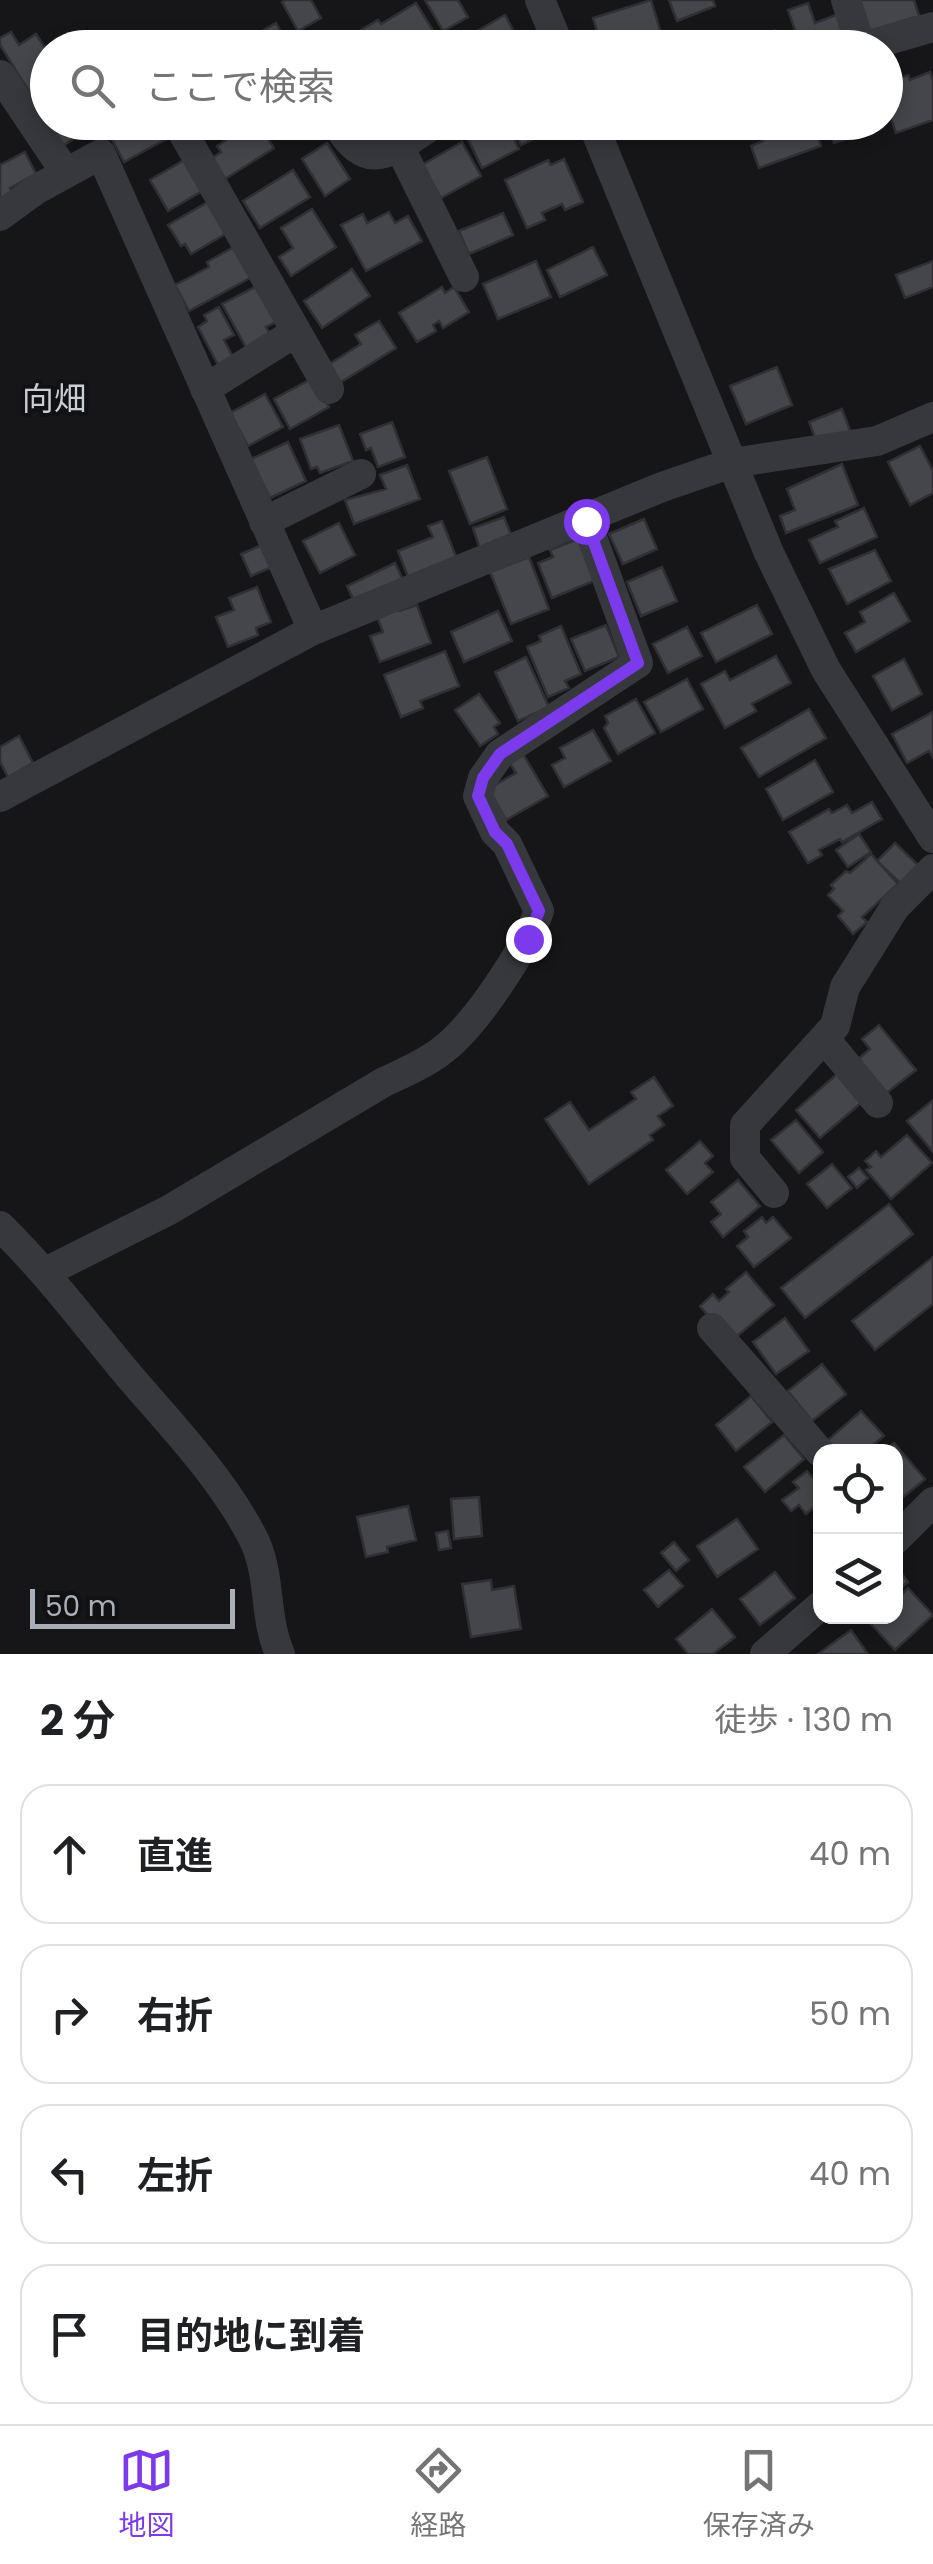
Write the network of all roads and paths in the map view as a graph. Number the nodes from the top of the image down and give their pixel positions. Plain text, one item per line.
1 (540, 0) edge
2 (846, 0) edge
3 (933, 26) edge
4 (552, 30) edge
5 (856, 30) edge
6 (903, 35) edge
7 (0, 75) edge
8 (30, 120) edge
9 (44, 140) edge
10 (186, 140) edge
11 (346, 140) edge
12 (409, 140) edge
13 (599, 140) edge
14 (399, 146) junction
15 (66, 173) junction
16 (0, 216) edge
17 (464, 277) dead end
18 (296, 332) junction
19 (329, 388) dead end
20 (205, 389) junction
21 (933, 417) edge
22 (732, 463) junction
23 (361, 474) dead end
24 (586, 521) junction
25 (264, 522) junction
26 (313, 630) junction
27 (0, 797) edge
28 (933, 838) edge
29 (933, 869) edge
30 (824, 1038) junction
31 (878, 1103) dead end
32 (774, 1193) dead end
33 (0, 1226) edge
34 (46, 1272) junction
35 (712, 1328) dead end
36 (813, 1444) edge
37 (933, 1502) edge
38 (900, 1534) edge
39 (813, 1612) edge
40 (280, 1654) edge
41 (765, 1654) edge

1 - 4 street
2 - 5 street
3 - 6 street
7 - 8 street
9 - 15 street
10 - 18 street
11 - 14 street
12 - 14 street
13 - 22 street
14 - 17 street
15 - 16 street
15 - 20 street
18 - 19 street
18 - 20 street
20 - 25 street
21 - 22 street
22 - 24 street
22 - 28 street
23 - 25 street
24 - 26 street
24 - 34 street
25 - 26 street
26 - 27 street
29 - 30 street
30 - 31 street
30 - 32 street
33 - 34 street
34 - 40 street
35 - 36 street
37 - 38 street
39 - 41 street

